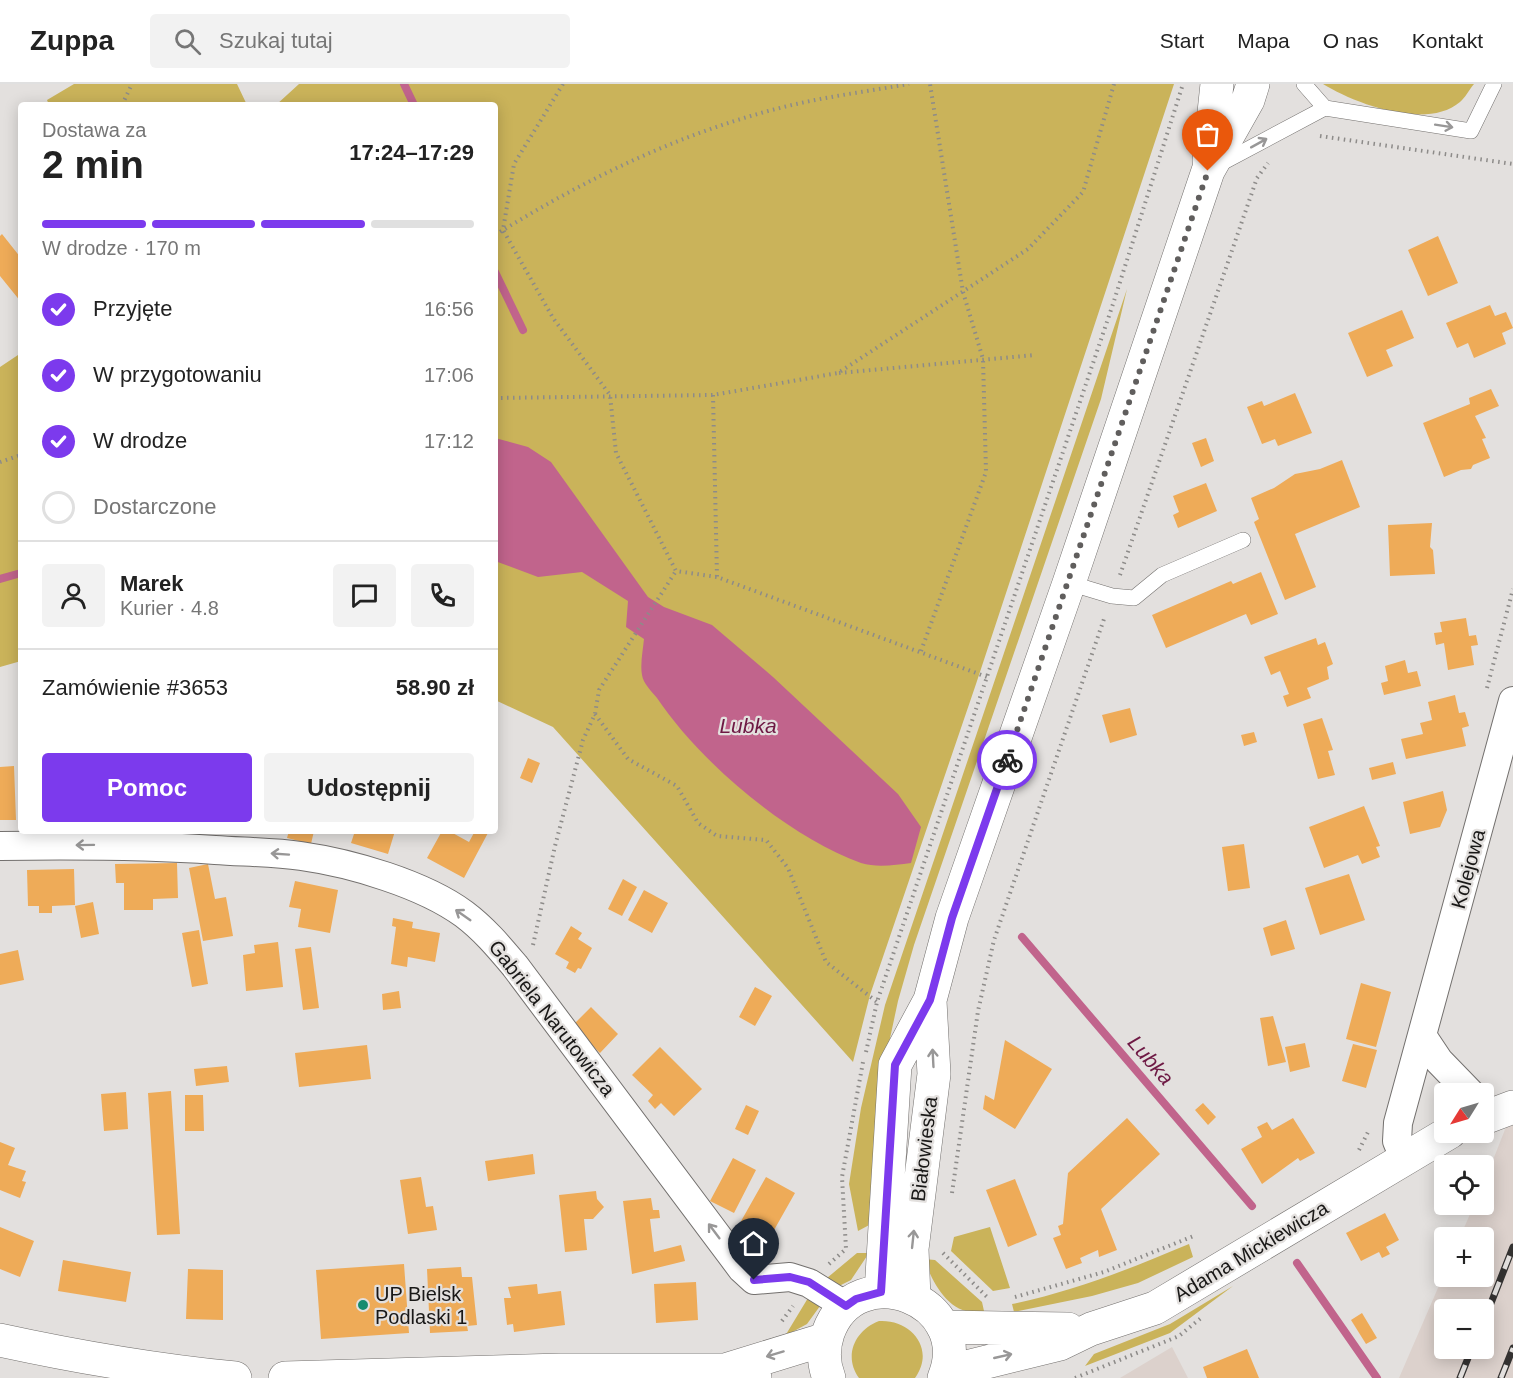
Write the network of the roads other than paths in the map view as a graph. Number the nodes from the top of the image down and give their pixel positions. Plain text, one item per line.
1 (1217, 84) edge
2 (1253, 84) edge
3 (1304, 84) edge
4 (1494, 84) edge
5 (1324, 108) junction
6 (1208, 171) junction
7 (1243, 540) dead end
8 (1069, 583) junction
9 (1513, 701) edge
10 (0, 846) edge
11 (930, 1000) junction
12 (1423, 1036) junction
13 (1460, 1083) edge
14 (1434, 1141) edge
15 (1404, 1158) junction
16 (881, 1292) junction
17 (914, 1298) junction
18 (846, 1306) junction
19 (943, 1327) junction
20 (1091, 1329) junction
21 (826, 1339) junction
22 (0, 1340) edge
23 (159, 1374) edge
24 (561, 1374) edge
25 (740, 1374) edge
26 (945, 1375) edge
27 (330, 1377) edge
28 (235, 1378) edge
29 (285, 1378) edge
30 (829, 1378) edge

1 - 6 main road, Białowieska
2 - 6 main road, Białowieska
3 - 5 lane
5 -> 4 lane
6 -> 5 lane
6 - 8 main road, Białowieska
7 - 8 lane
8 - 11 main road, Białowieska
9 - 12 street, Kolejowa
18 -> 10 street, Gabriela Narutowicza
11 - 16 main road, Białowieska
17 -> 11 main road, Białowieska
12 - 13 street
12 - 15 street, Kolejowa
14 - 15 main road, Adama Mickiewicza
15 - 20 main road, Adama Mickiewicza
16 - 17 main road
16 - 18 main road
17 - 19 main road
18 - 21 main road
19 - 20 main road, Adama Mickiewicza
19 - 26 main road
26 -> 20 main road, Adama Mickiewicza
21 -> 25 main road
21 - 30 main road
22 - 23 main road
23 - 28 main road
24 - 25 main road
24 - 27 main road
27 - 29 main road

